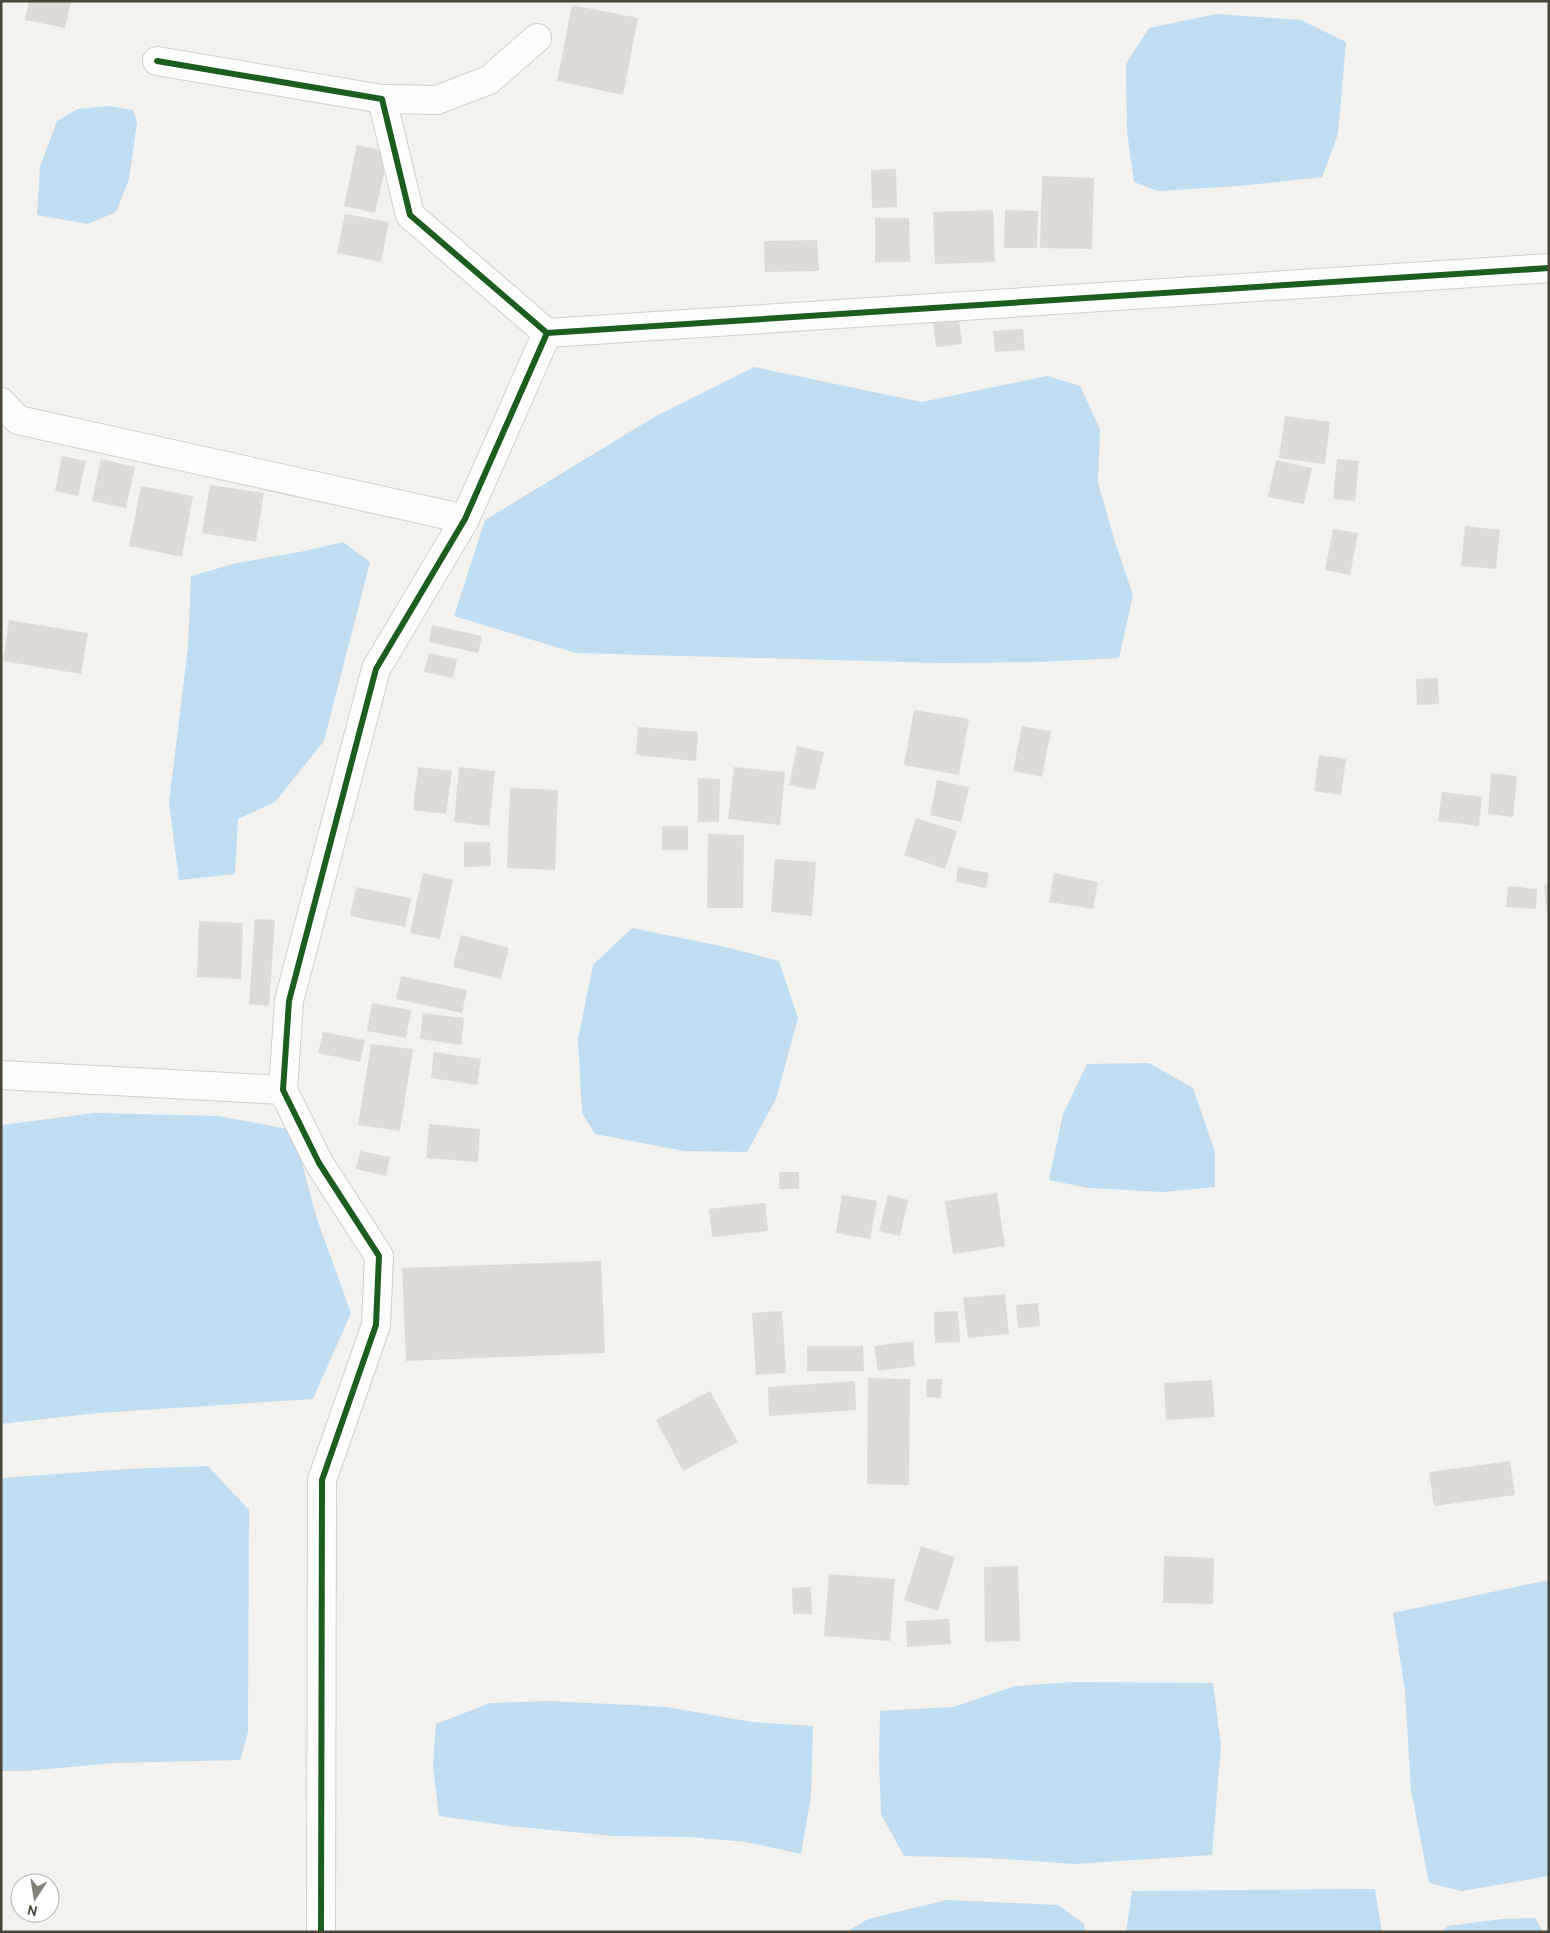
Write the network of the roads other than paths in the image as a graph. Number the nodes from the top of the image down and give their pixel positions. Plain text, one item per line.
1 (538, 38) dead end
2 (157, 61) dead end
3 (382, 99) junction
4 (1549, 268) edge
5 (548, 333) junction
6 (1, 402) edge
7 (465, 519) junction
8 (1, 1075) edge
9 (283, 1090) junction
10 (321, 1932) edge

1 - 3 street
2 - 3 street
3 - 5 street
4 - 5 street
5 - 7 street
6 - 7 street
7 - 9 street
8 - 9 street
9 - 10 street

